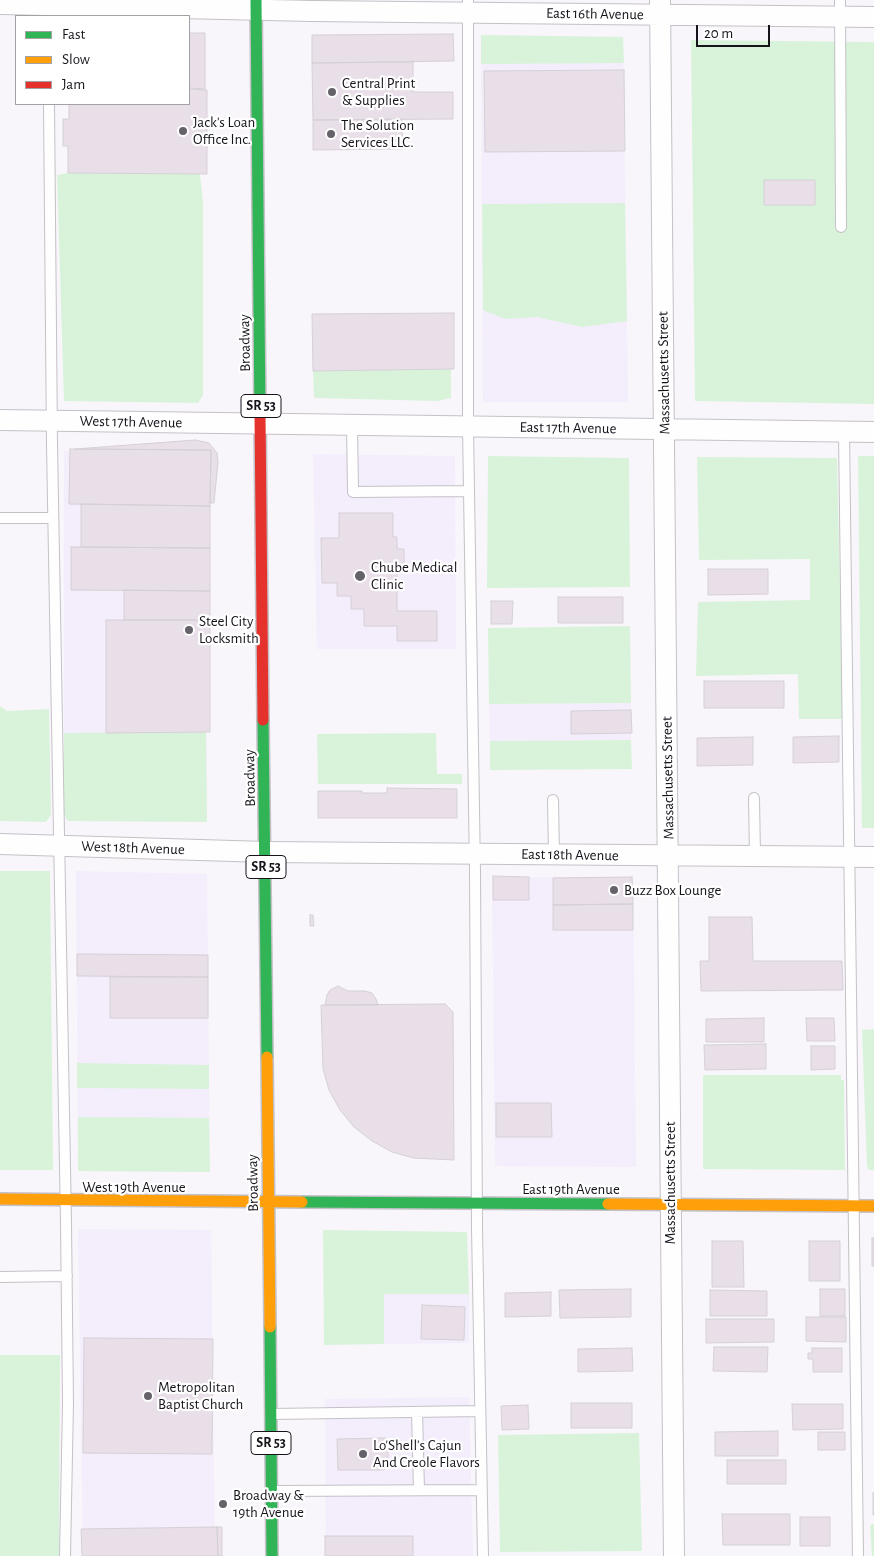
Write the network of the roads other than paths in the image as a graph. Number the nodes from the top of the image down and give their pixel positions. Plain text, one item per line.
1 (0, 4) edge
2 (256, 5) edge
3 (468, 6) edge
4 (48, 7) edge
5 (660, 7) edge
6 (840, 8) edge
7 (874, 17) edge
8 (49, 105) edge
9 (841, 227) dead end
10 (0, 420) edge
11 (51, 421) junction
12 (261, 424) junction
13 (352, 425) junction
14 (468, 427) junction
15 (664, 429) junction
16 (844, 432) junction
17 (874, 432) edge
18 (469, 491) junction
19 (0, 518) edge
20 (53, 518) junction
21 (754, 798) dead end
22 (553, 800) dead end
23 (0, 844) edge
24 (60, 846) junction
25 (266, 852) junction
26 (474, 854) junction
27 (554, 855) junction
28 (668, 855) junction
29 (755, 856) junction
30 (850, 857) junction
31 (874, 857) edge
32 (0, 1199) edge
33 (66, 1201) junction
34 (268, 1202) junction
35 (476, 1204) junction
36 (670, 1205) junction
37 (853, 1206) junction
38 (874, 1206) edge
39 (67, 1276) junction
40 (0, 1277) edge
41 (480, 1411) junction
42 (417, 1412) junction
43 (270, 1414) junction
44 (419, 1490) junction
45 (482, 1490) junction
46 (272, 1491) junction
47 (65, 1556) edge
48 (272, 1556) edge
49 (483, 1556) edge
50 (674, 1556) edge
51 (858, 1556) edge

1 - 4 street, East 16th Avenue
2 - 3 street, East 16th Avenue
2 - 4 street, East 16th Avenue
2 - 12 main road, Broadway / SR 53
3 - 5 street, East 16th Avenue
3 - 14 lane
5 - 6 street, East 16th Avenue
5 - 15 street, Massachusetts Street
6 - 7 street, East 16th Avenue
6 - 9 lane
8 - 11 lane
10 - 11 street, West 17th Avenue
11 - 12 street, West 17th Avenue
11 - 20 lane
12 - 13 street, East 17th Avenue
12 - 25 main road, Broadway / SR 53
13 - 14 street, East 17th Avenue
13 - 18 lane
14 - 15 street, East 17th Avenue
14 - 18 lane
15 - 16 street, East 17th Avenue
15 - 28 street, Massachusetts Street
16 - 17 street, East 17th Avenue
16 - 30 lane
18 - 26 lane
19 - 20 lane
20 - 24 lane
21 - 29 lane
22 - 27 lane
23 - 24 street, West 18th Avenue
24 - 25 street, West 18th Avenue
24 - 33 lane
25 - 26 street, East 18th Avenue
25 - 34 main road, Broadway / SR 53
26 - 27 street, East 18th Avenue
26 - 35 lane
27 - 28 street, East 18th Avenue
28 - 29 street, East 18th Avenue
28 - 36 street, Massachusetts Street
29 - 30 street, East 18th Avenue
30 - 31 street, East 18th Avenue
30 - 37 lane
32 - 33 main road, West 19th Avenue
33 - 34 main road, West 19th Avenue
33 - 39 lane
34 - 35 main road, East 19th Avenue
34 - 43 main road, Broadway / SR 53
35 - 36 main road, East 19th Avenue
35 - 41 lane
36 - 37 main road, East 19th Avenue
36 - 50 street, Massachusetts Street
37 - 38 main road, East 19th Avenue
37 - 51 lane
39 - 40 lane
39 - 47 lane
41 - 42 lane
41 - 45 lane
42 - 43 lane
42 - 44 lane
43 - 46 main road, Broadway / SR 53
44 - 45 lane
44 - 46 lane
45 - 49 lane
46 - 48 main road, Broadway / SR 53

